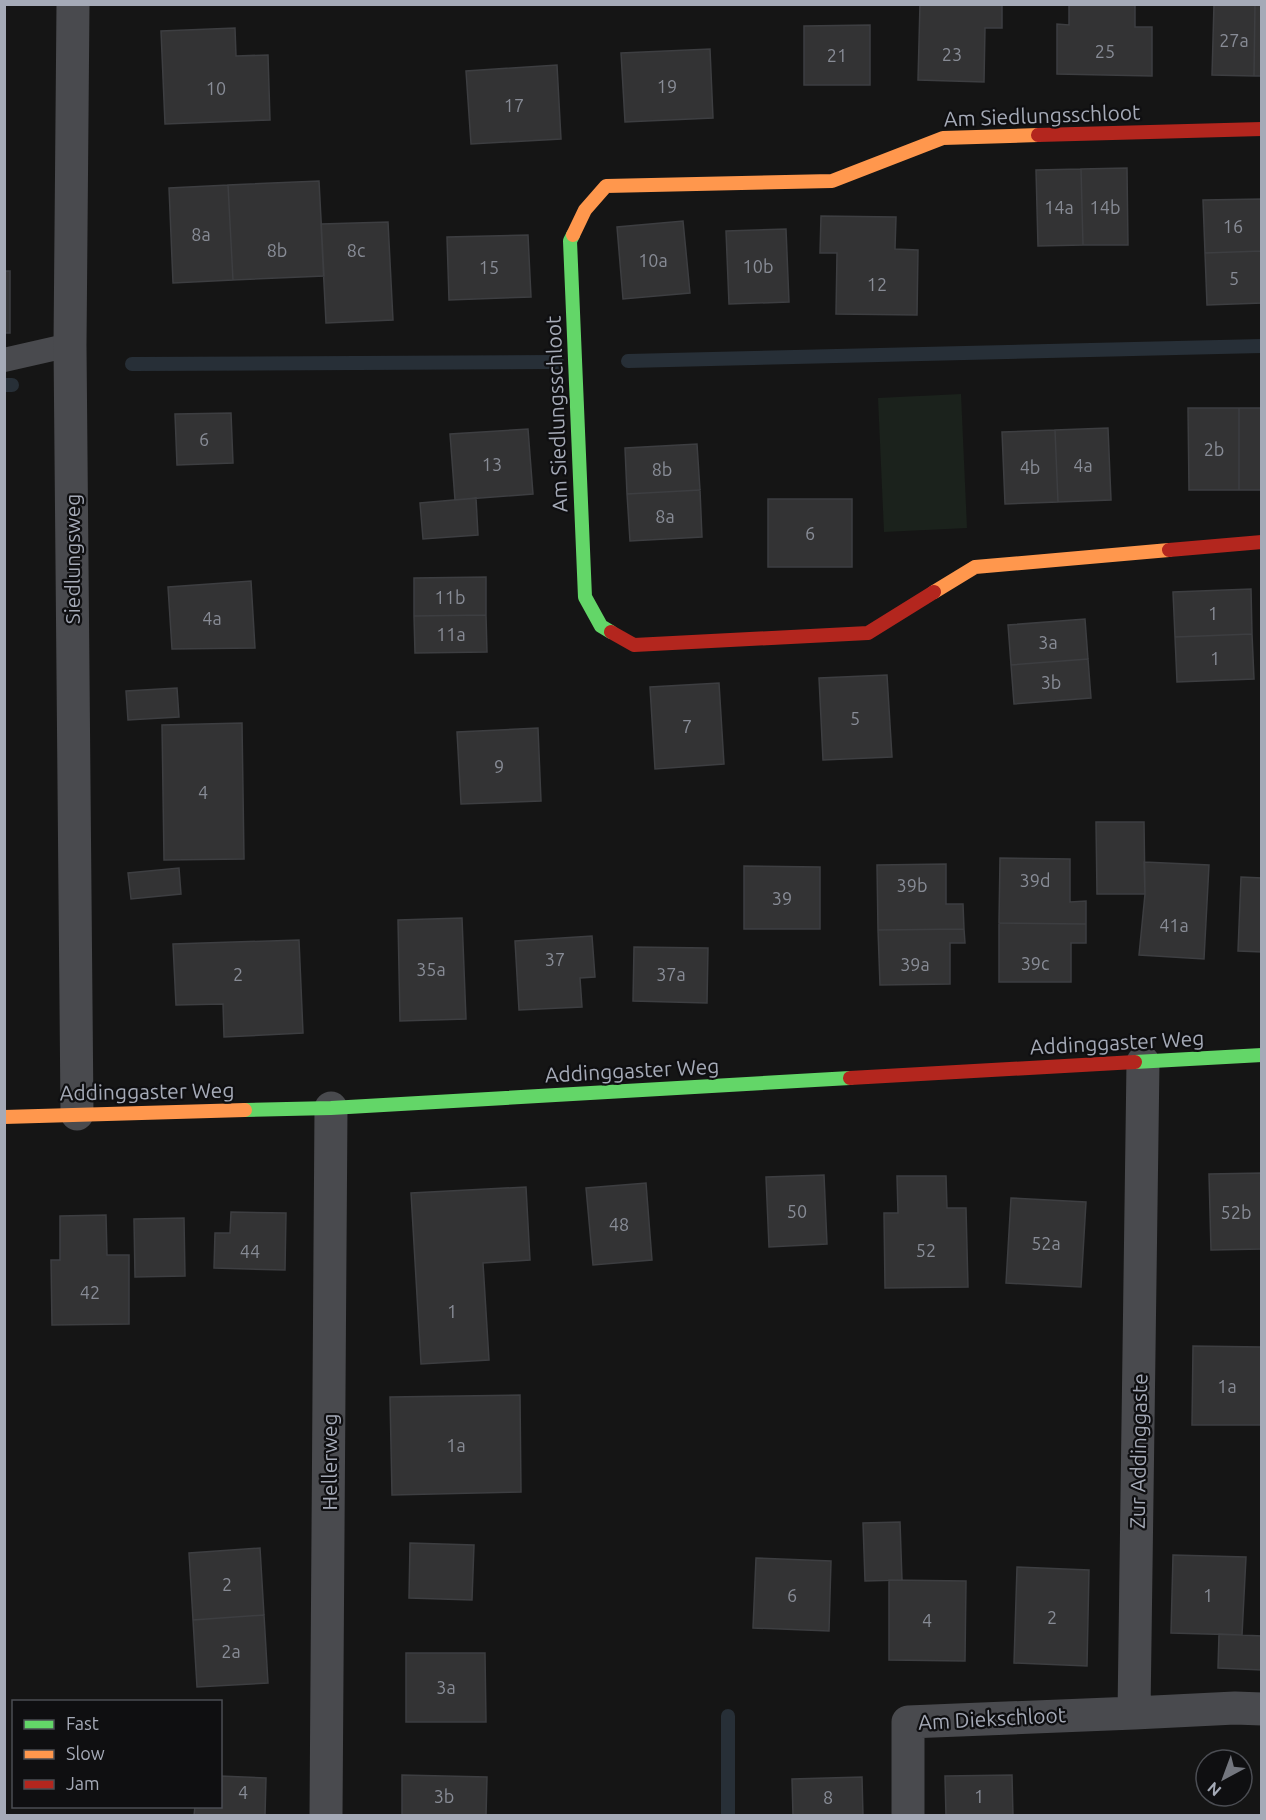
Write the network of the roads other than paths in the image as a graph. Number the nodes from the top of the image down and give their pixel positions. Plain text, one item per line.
1 (73, 4) edge
2 (1262, 129) edge
3 (70, 345) junction
4 (4, 360) edge
5 (1262, 542) edge
6 (1262, 1054) edge
7 (1143, 1062) junction
8 (331, 1108) junction
9 (77, 1114) junction
10 (4, 1117) edge
11 (1262, 1709) edge
12 (1134, 1713) junction
13 (326, 1815) edge
14 (908, 1815) edge

1 - 3 street, Siedlungsweg
2 - 5 street, Am Siedlungsschloot
3 - 4 lane
3 - 9 street, Siedlungsweg
6 - 7 street, Addinggaster Weg
7 - 8 street, Addinggaster Weg
7 - 12 street, Zur Addinggaste
8 - 9 street, Addinggaster Weg
8 - 13 street, Hellerweg
9 - 10 street, Addinggaster Weg
11 - 12 street
12 - 14 street, Am Diekschloot

